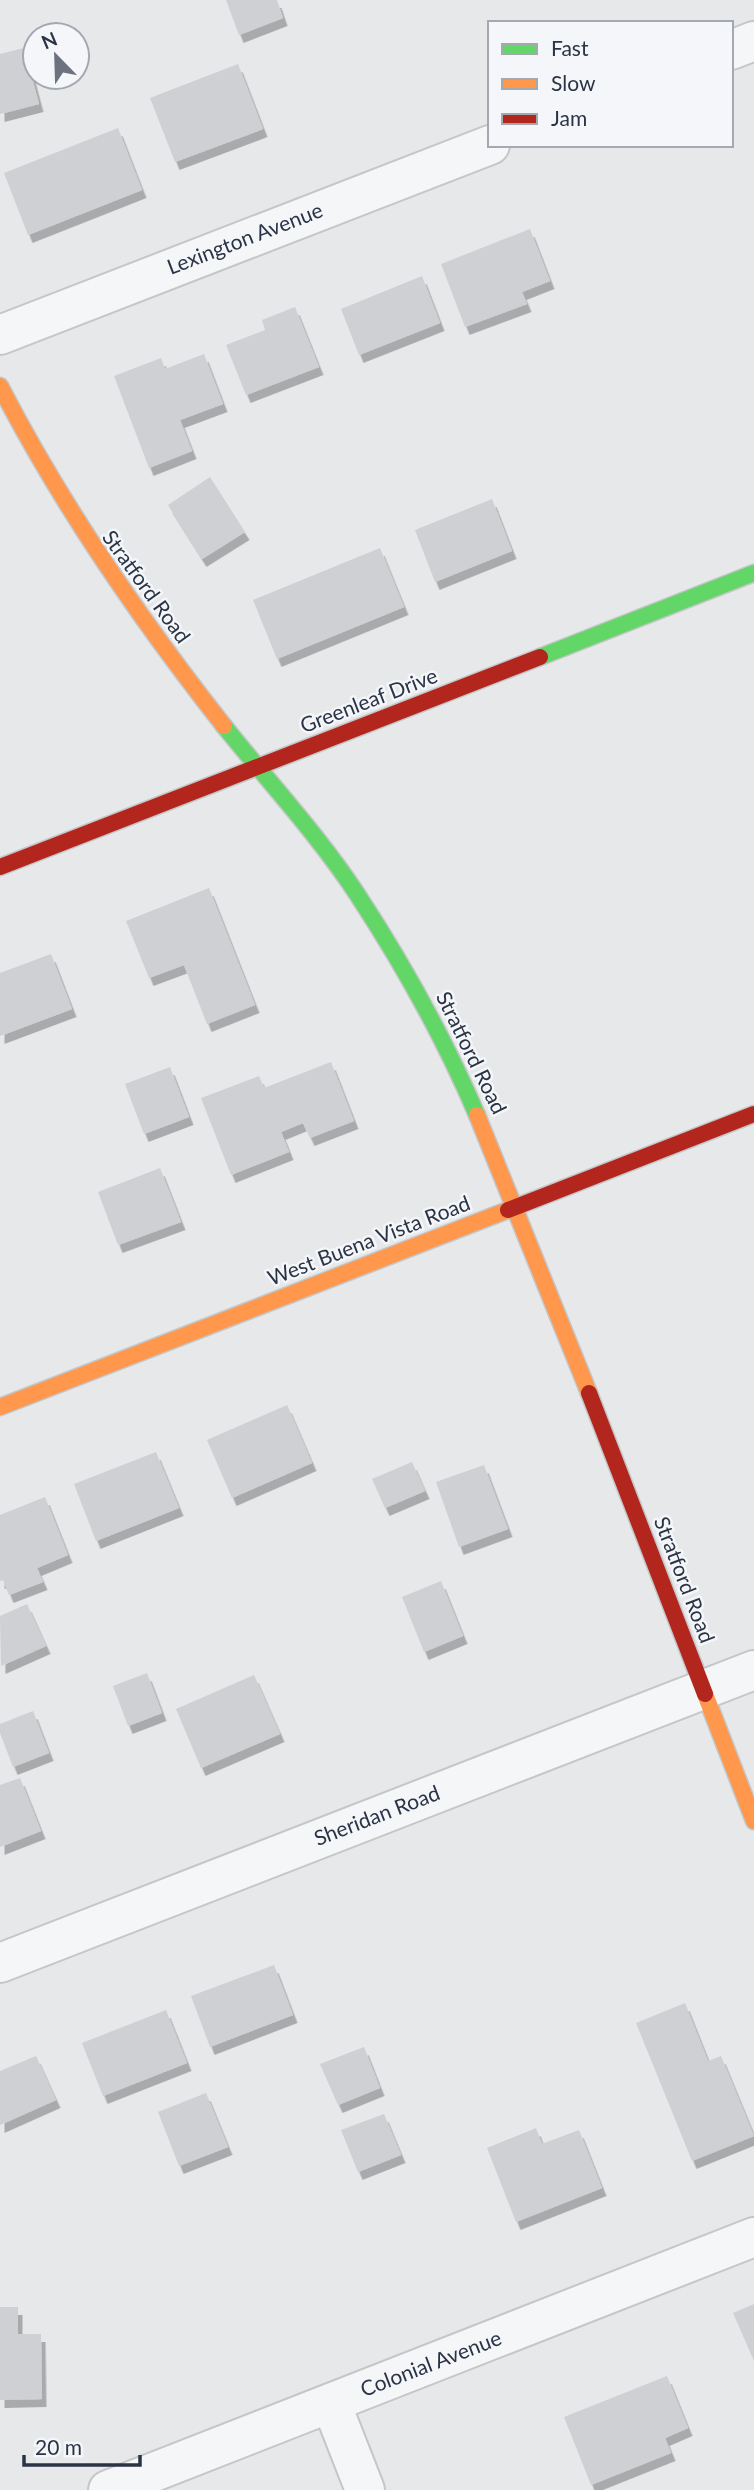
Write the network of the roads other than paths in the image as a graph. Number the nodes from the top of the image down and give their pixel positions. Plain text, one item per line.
1 (754, 41) edge
2 (733, 49) edge
3 (488, 146) edge
4 (0, 335) edge
5 (0, 386) edge
6 (754, 573) edge
7 (258, 767) junction
8 (0, 867) edge
9 (754, 1114) edge
10 (514, 1207) junction
11 (0, 1407) edge
12 (754, 1670) edge
13 (704, 1688) junction
14 (754, 1821) edge
15 (0, 1963) edge
16 (754, 2237) edge
17 (331, 2403) junction
18 (108, 2490) edge
19 (365, 2490) edge

1 - 2 street
3 - 4 street, Lexington Avenue
5 - 7 street, Stratford Road
6 - 7 street, Greenleaf Drive
7 - 8 street, Greenleaf Drive
7 - 10 street, Stratford Road
9 - 10 street, West Buena Vista Road
10 - 11 street, West Buena Vista Road
10 - 13 street, Stratford Road
12 - 13 street, Sheridan Road
13 - 14 street, Stratford Road
13 - 15 street, Sheridan Road
16 - 17 street, Colonial Avenue
17 - 18 street, Colonial Avenue
17 - 19 street

